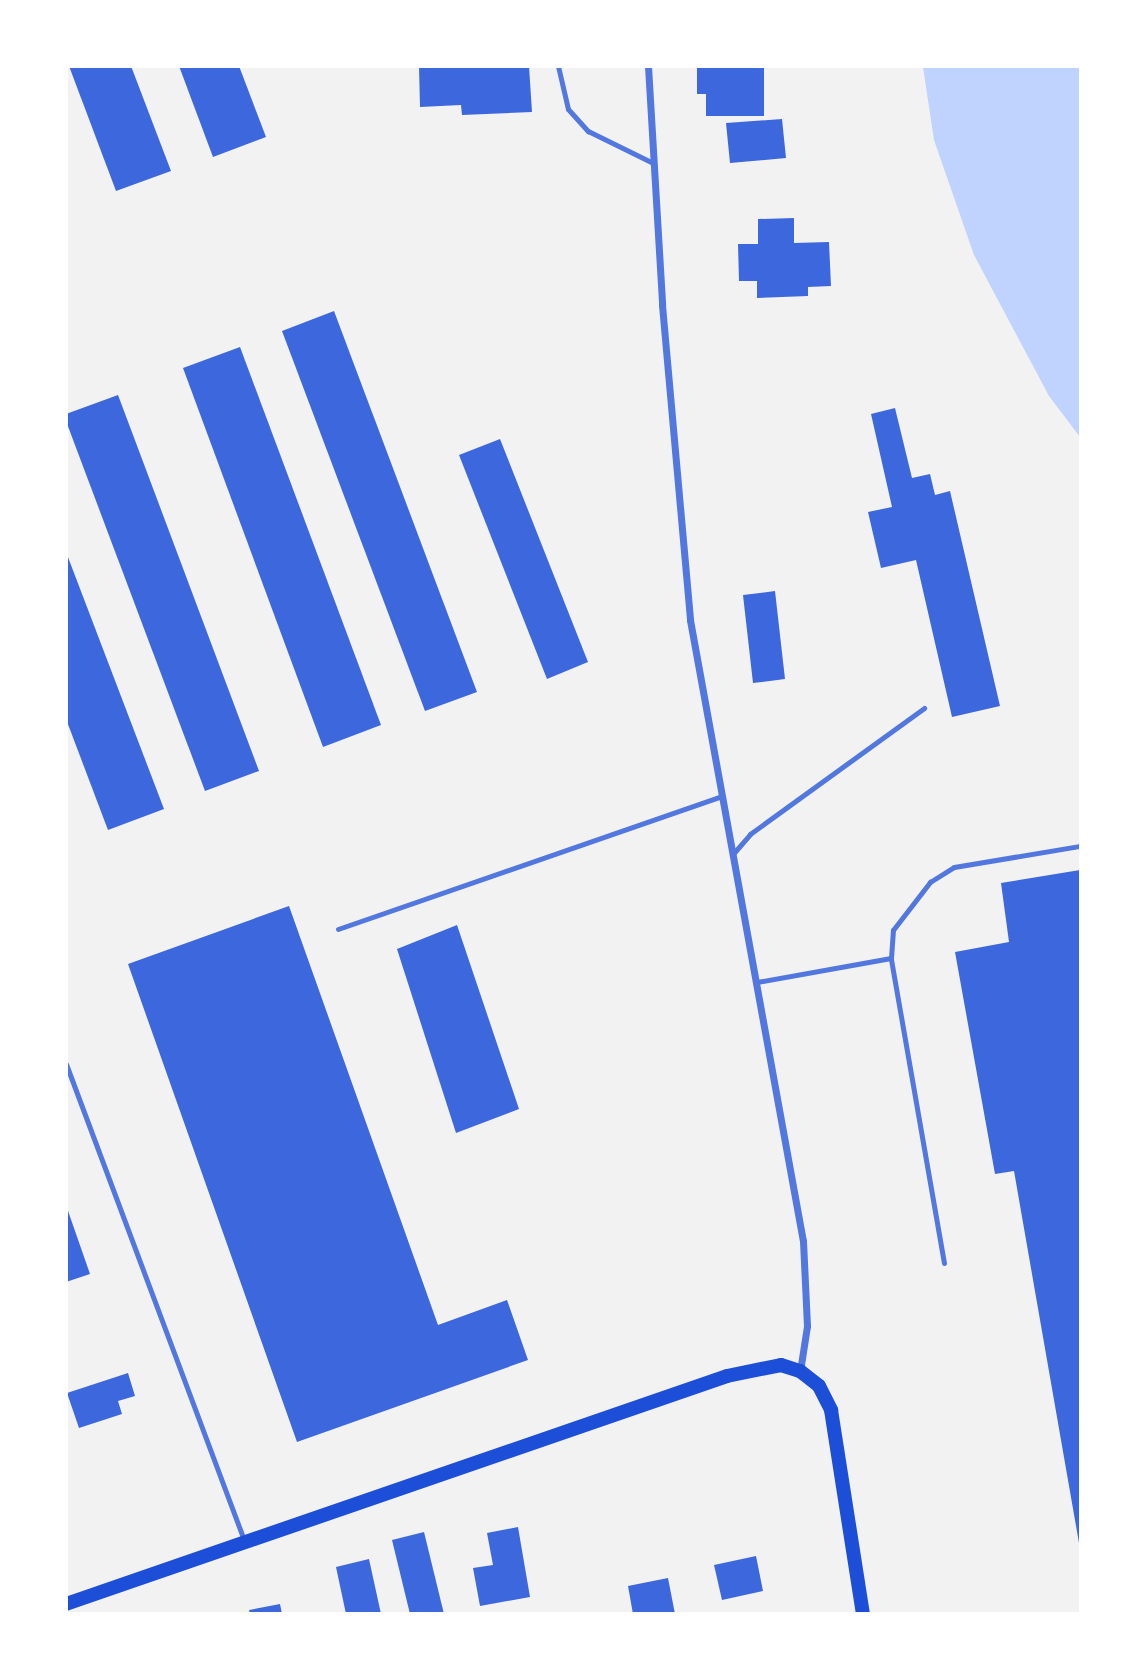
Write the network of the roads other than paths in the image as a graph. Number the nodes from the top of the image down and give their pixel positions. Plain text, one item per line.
1 (558, 66) edge
2 (648, 66) edge
3 (653, 163) junction
4 (924, 708) dead end
5 (719, 797) junction
6 (1080, 846) edge
7 (730, 857) junction
8 (338, 929) dead end
9 (891, 958) junction
10 (757, 982) junction
11 (66, 1064) edge
12 (944, 1264) dead end
13 (800, 1371) junction
14 (245, 1542) junction
15 (66, 1604) edge
16 (863, 1614) edge

1 - 3 lane
2 - 3 street
3 - 5 street
4 - 7 lane
5 - 7 street
5 - 8 lane
6 - 9 lane
7 - 10 street
9 - 10 lane
9 - 12 lane
10 - 13 street
11 - 14 lane
13 - 14 main road
13 - 16 main road
14 - 15 main road

